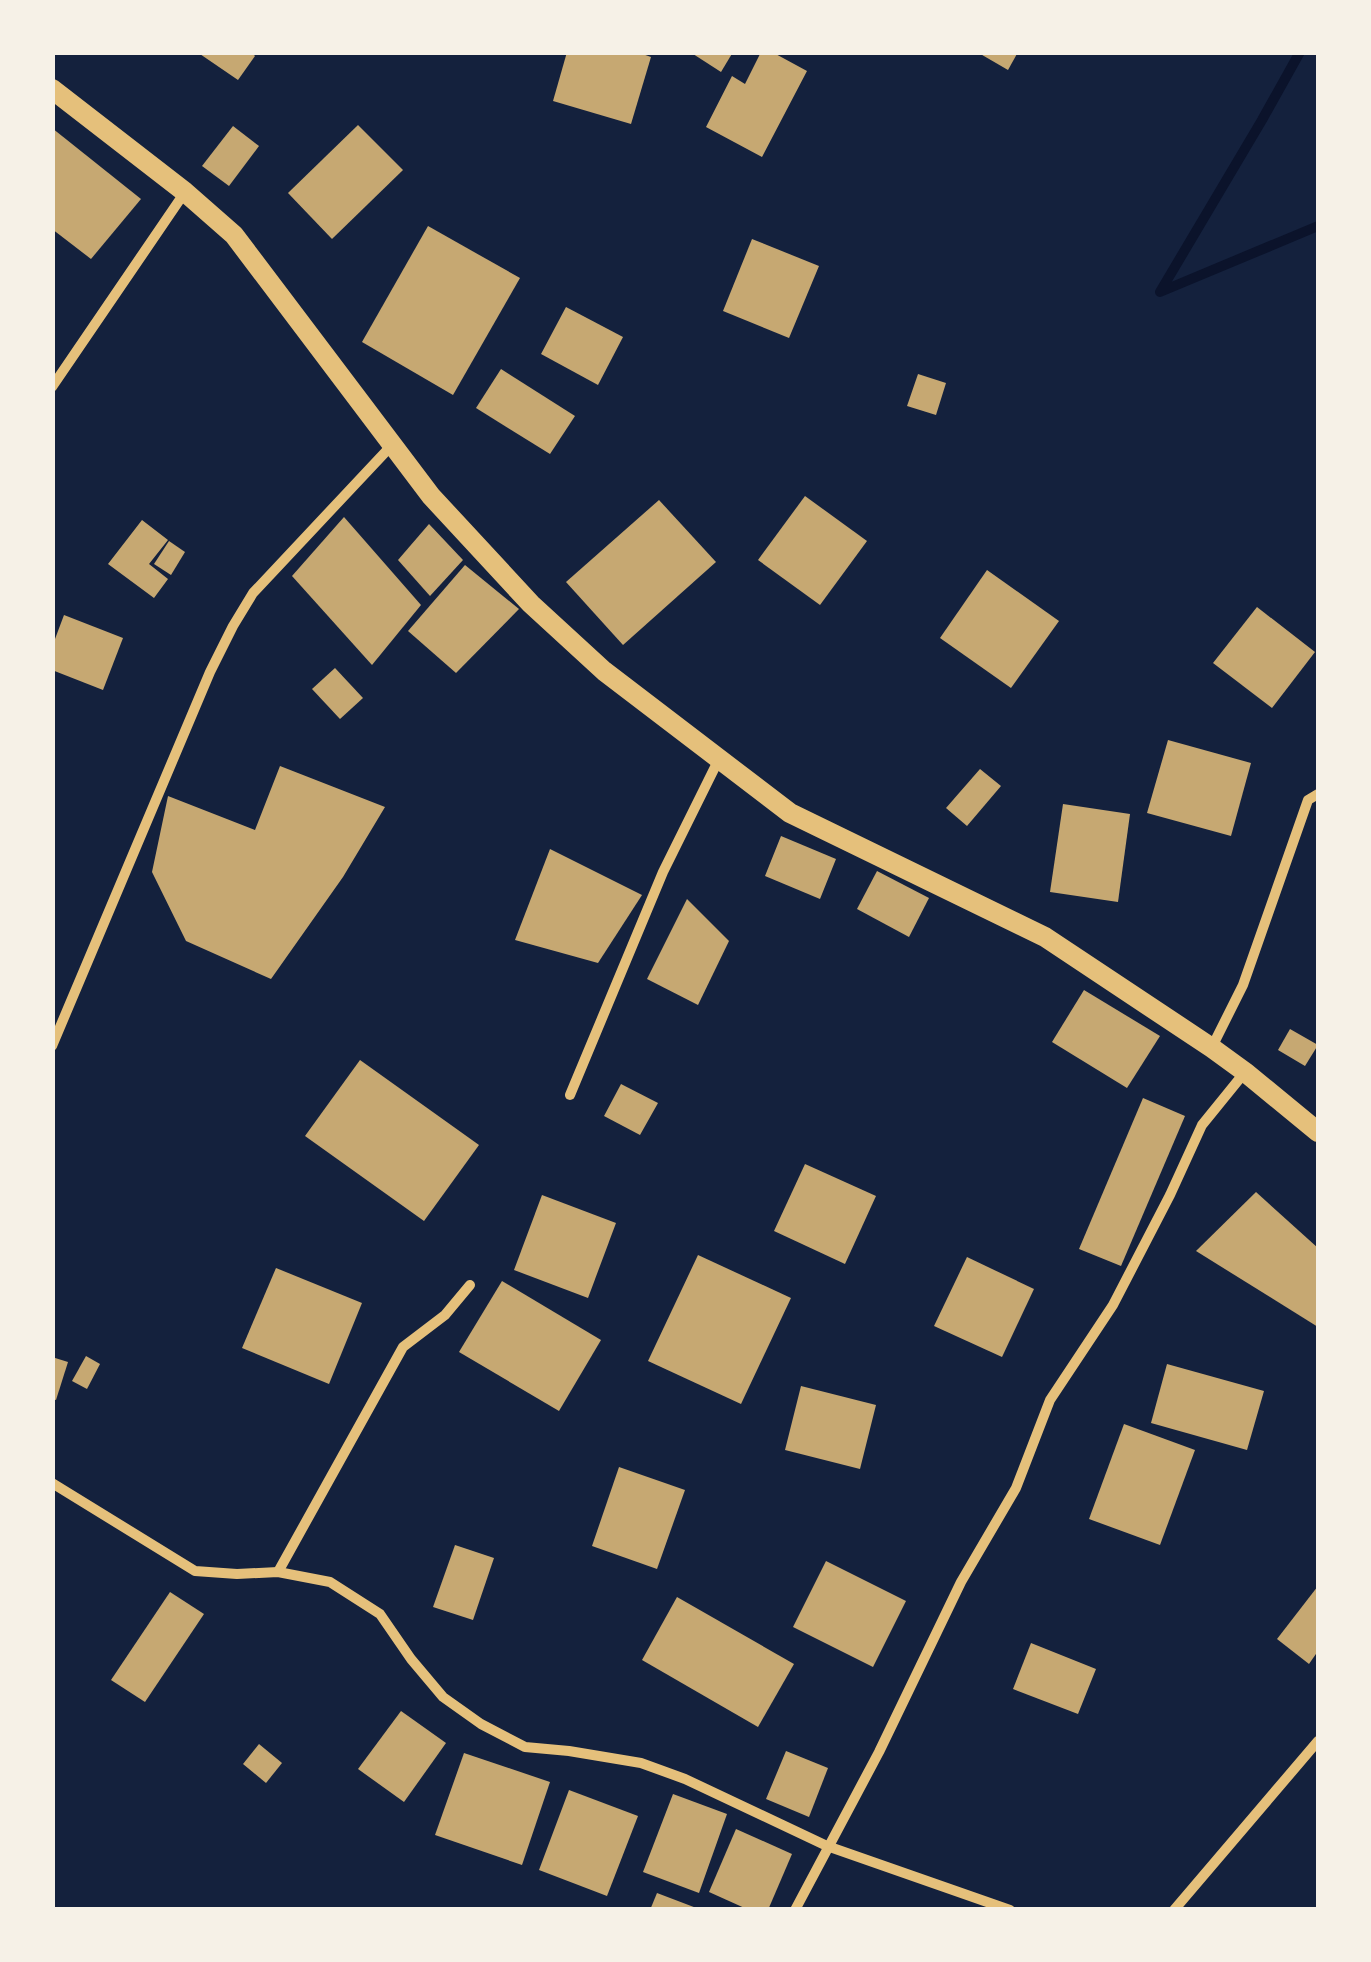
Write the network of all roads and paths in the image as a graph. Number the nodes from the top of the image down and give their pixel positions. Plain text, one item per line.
1 (52, 89) edge
2 (185, 192) junction
3 (52, 387) edge
4 (392, 444) junction
5 (719, 759) junction
6 (1318, 794) edge
7 (52, 1046) edge
8 (1212, 1048) junction
9 (1245, 1072) junction
10 (570, 1096) dead end
11 (1318, 1132) edge
12 (470, 1285) dead end
13 (52, 1483) edge
14 (278, 1572) junction
15 (1318, 1741) edge
16 (828, 1846) junction
17 (795, 1910) edge
18 (1010, 1910) edge
19 (1174, 1910) edge

1 - 2 main road
2 - 3 street
2 - 4 main road
4 - 5 main road
4 - 7 street
5 - 8 main road
5 - 10 street
6 - 8 street
8 - 9 main road
9 - 11 main road
9 - 16 street
12 - 14 street
13 - 14 street
14 - 16 street
15 - 19 street
16 - 17 street
16 - 18 street

